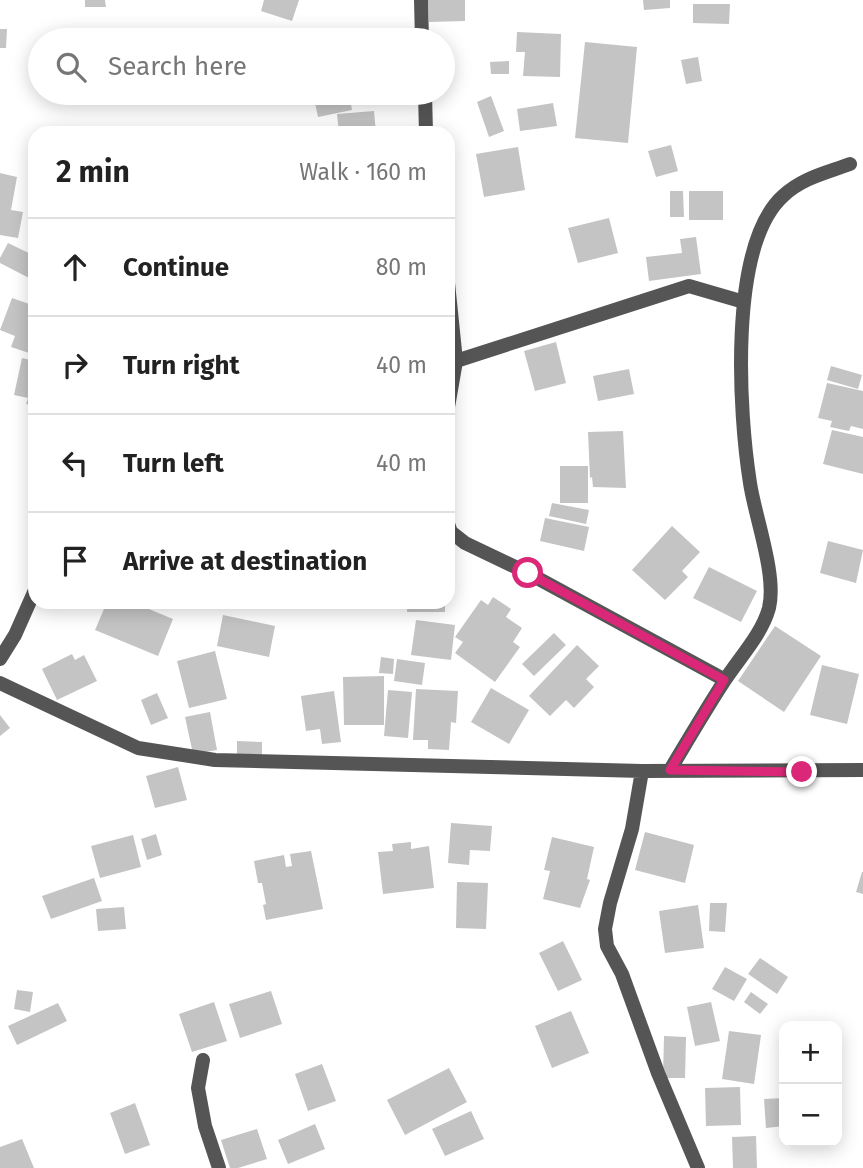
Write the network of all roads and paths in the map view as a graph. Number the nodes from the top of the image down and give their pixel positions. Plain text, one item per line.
1 (421, 0) edge
2 (422, 28) edge
3 (425, 105) edge
4 (425, 126) edge
5 (850, 164) dead end
6 (744, 302) junction
7 (455, 351) edge
8 (456, 361) junction
9 (455, 367) edge
10 (455, 535) edge
11 (28, 606) edge
12 (0, 659) edge
13 (724, 680) junction
14 (0, 683) edge
15 (670, 770) junction
16 (863, 770) edge
17 (642, 771) junction
18 (203, 1060) dead end
19 (219, 1168) edge
20 (698, 1168) edge

1 - 2 street
3 - 4 street
5 - 6 street
6 - 8 street
6 - 13 street
7 - 8 street
8 - 9 street
10 - 13 street
11 - 12 street
13 - 15 street
14 - 17 street
15 - 16 street
15 - 17 street
17 - 20 street
18 - 19 street

